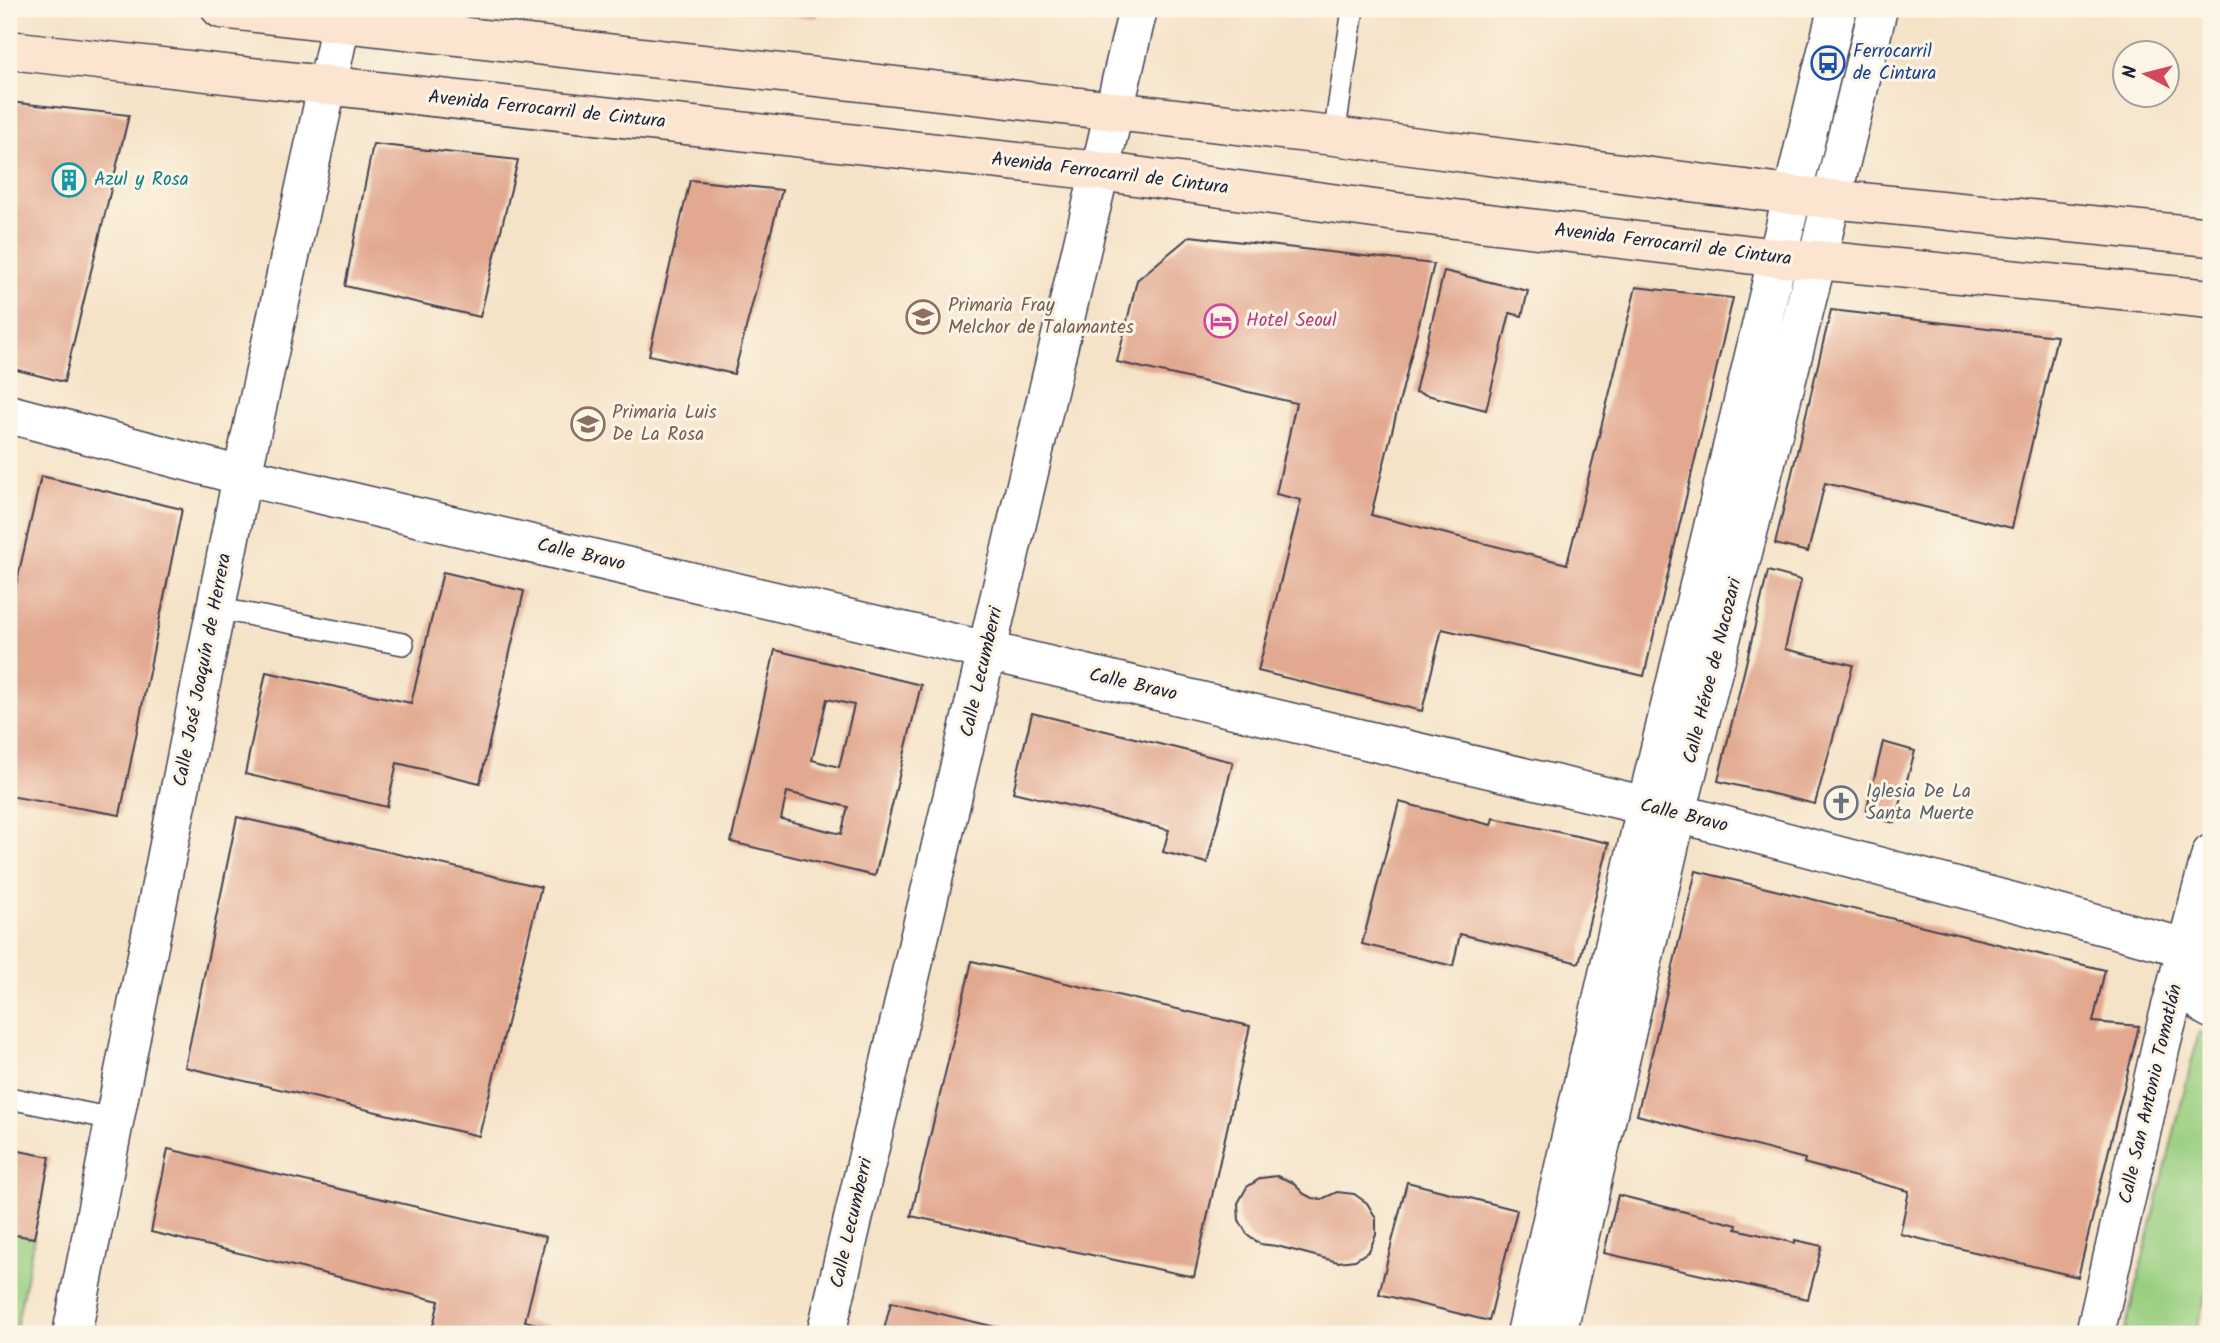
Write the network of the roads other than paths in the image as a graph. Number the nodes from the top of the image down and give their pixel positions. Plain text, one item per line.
1 (221, 9) edge
2 (1138, 9) edge
3 (1353, 9) edge
4 (1837, 9) edge
5 (1878, 9) edge
6 (343, 15) edge
7 (9, 50) edge
8 (329, 85) junction
9 (1113, 110) junction
10 (1334, 136) junction
11 (1099, 171) junction
12 (1791, 195) junction
13 (1831, 199) junction
14 (2211, 237) edge
15 (1779, 258) junction
16 (1817, 260) junction
17 (2211, 299) edge
18 (9, 414) edge
19 (242, 476) junction
20 (215, 608) junction
21 (403, 644) dead end
22 (988, 650) junction
23 (1662, 810) junction
24 (2211, 854) edge
25 (2187, 948) junction
26 (2211, 1009) edge
27 (9, 1098) edge
28 (113, 1119) junction
29 (72, 1334) edge
30 (826, 1334) edge
31 (1526, 1334) edge
32 (1557, 1334) edge
33 (2095, 1334) edge

1 - 6 street
2 - 9 street, Calle Lecumberri
3 - 10 lane
4 - 12 street, Calle Héroe de Nacozari
5 - 13 street, Calle Héroe de Nacozari
6 - 8 street, Calle José Joaquín de Herrera
6 - 9 street
7 - 8 street, Avenida Ferrocarril de Cintura
8 - 11 street, Avenida Ferrocarril de Cintura
8 - 19 street, Calle José Joaquín de Herrera
9 - 10 street
9 - 11 street, Calle Lecumberri
10 - 12 street
11 - 15 street, Avenida Ferrocarril de Cintura
11 - 22 street, Calle Lecumberri
12 - 13 street
12 - 15 street, Calle Héroe de Nacozari
13 - 14 street
13 - 16 street, Calle Héroe de Nacozari
15 - 16 street, Avenida Ferrocarril de Cintura
15 - 23 street, Calle Héroe de Nacozari
16 - 17 street, Avenida Ferrocarril de Cintura
16 - 23 street, Calle Héroe de Nacozari
18 - 19 street, Calle Bravo
19 - 20 street, Calle José Joaquín de Herrera
19 - 22 street, Calle Bravo
20 - 21 lane
20 - 28 street, Calle José Joaquín de Herrera
22 - 23 street, Calle Bravo
22 - 30 street, Calle Lecumberri
23 - 25 street, Calle Bravo
23 - 31 street, Calle Héroe de Nacozari
23 - 32 street, Calle Héroe de Nacozari
24 - 25 street, Calle San Antonio Tomatlán
25 - 26 street
25 - 33 street, Calle San Antonio Tomatlán
27 - 28 lane
28 - 29 street, Calle José Joaquín de Herrera

